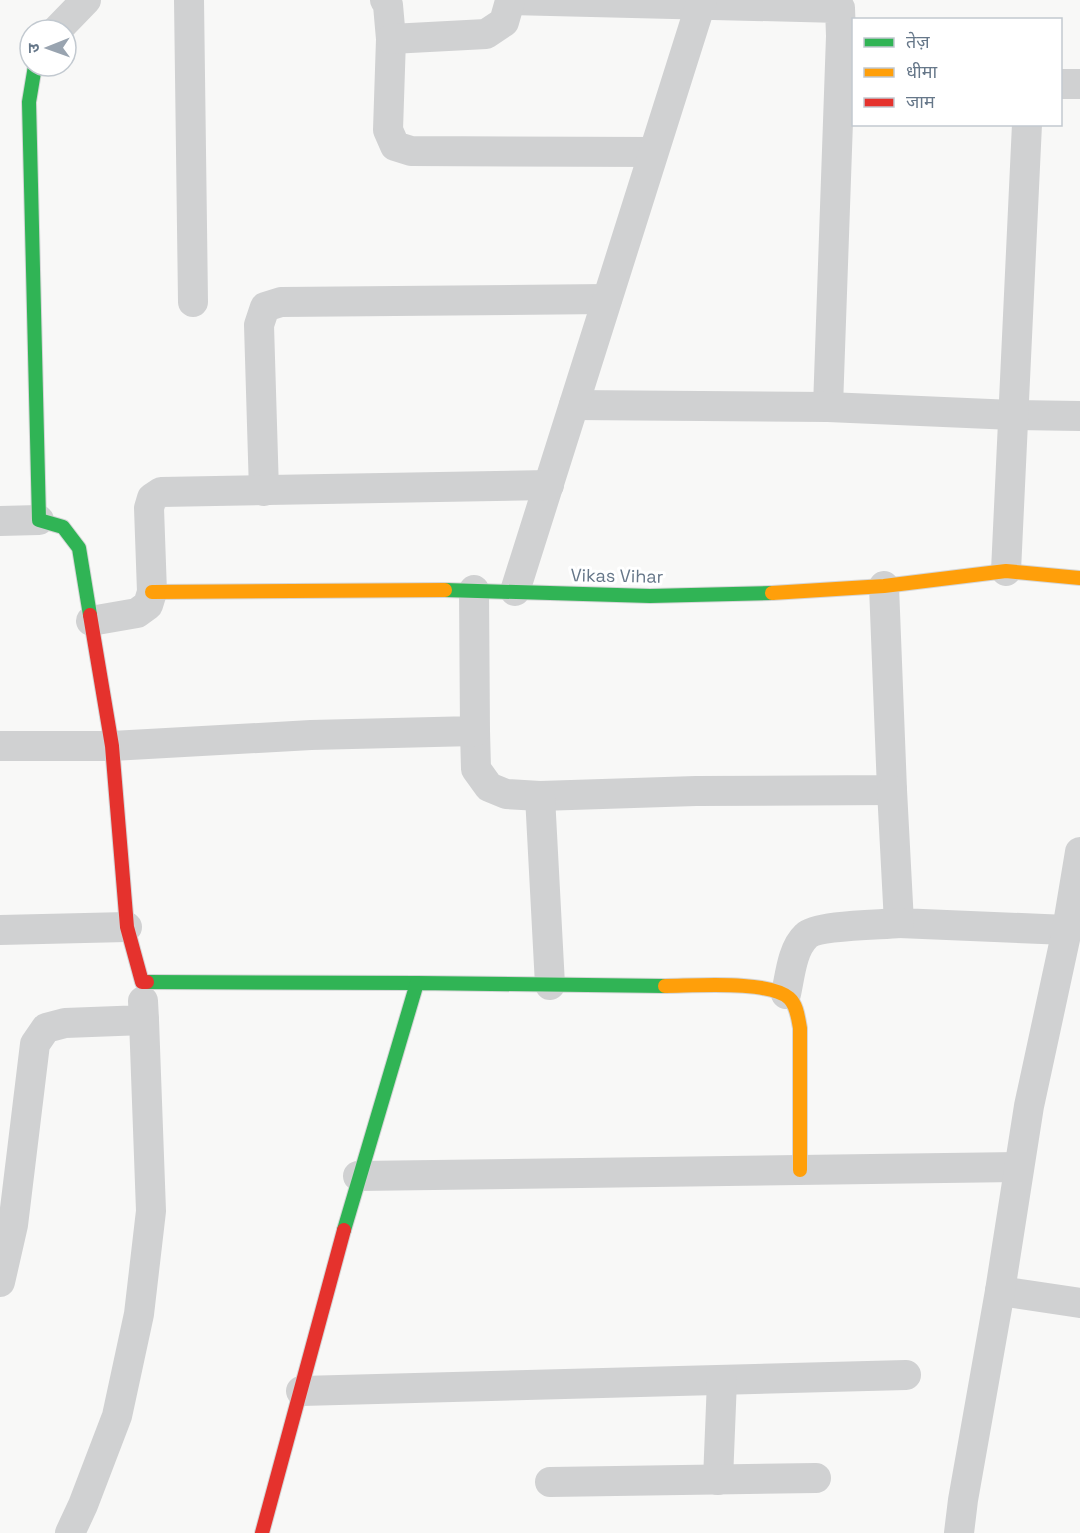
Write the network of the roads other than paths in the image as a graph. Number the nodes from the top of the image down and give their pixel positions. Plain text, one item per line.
1 (86, 0) edge
2 (189, 0) edge
3 (385, 0) edge
4 (510, 0) edge
5 (701, 3) edge
6 (69, 18) edge
7 (844, 20) edge
8 (391, 39) junction
9 (33, 78) edge
10 (1062, 84) edge
11 (1080, 84) edge
12 (1027, 126) edge
13 (653, 152) junction
14 (607, 299) junction
15 (193, 302) dead end
16 (574, 405) junction
17 (828, 407) junction
18 (1013, 415) junction
19 (1080, 416) edge
20 (549, 485) junction
21 (264, 491) junction
22 (39, 520) junction
23 (0, 521) edge
24 (1006, 571) junction
25 (1080, 578) edge
26 (884, 586) junction
27 (474, 590) junction
28 (515, 591) junction
29 (152, 592) junction
30 (91, 621) junction
31 (475, 731) junction
32 (0, 746) edge
33 (112, 746) junction
34 (892, 790) junction
35 (540, 796) junction
36 (1080, 852) edge
37 (899, 923) junction
38 (128, 927) junction
39 (0, 930) edge
40 (1067, 930) junction
41 (142, 982) junction
42 (417, 983) junction
43 (550, 985) junction
44 (786, 994) junction
45 (144, 1020) junction
46 (10, 1162) edge
47 (1019, 1167) junction
48 (800, 1170) junction
49 (358, 1176) junction
50 (0, 1282) edge
51 (1000, 1291) junction
52 (1080, 1304) edge
53 (906, 1375) dead end
54 (722, 1380) junction
55 (301, 1391) junction
56 (816, 1478) dead end
57 (718, 1480) junction
58 (550, 1482) dead end
59 (70, 1533) edge
60 (262, 1533) edge
61 (959, 1533) edge

1 - 6 street
2 - 15 street
3 - 8 street
4 - 5 street
4 - 8 street
5 - 7 street
5 - 13 street
7 - 17 street
8 - 13 street
9 - 22 street
10 - 11 street
12 - 18 street
13 - 14 street
14 - 16 street
14 - 21 street
16 - 17 street
16 - 20 street
17 - 18 street
18 - 19 street
18 - 24 street
20 - 21 street
20 - 28 street
21 - 29 street
22 - 23 street
22 - 30 street
24 - 25 street, Vikas Vihar
24 - 26 street, Vikas Vihar
26 - 28 street, Vikas Vihar
26 - 34 street
27 - 28 street, Vikas Vihar
27 - 29 street, Vikas Vihar
27 - 31 street
29 - 30 street
30 - 33 street
31 - 33 street
31 - 35 street
32 - 33 street
33 - 38 street
34 - 35 street
34 - 37 street
35 - 43 street
36 - 40 street
37 - 40 street
37 - 44 street
38 - 39 street
38 - 41 street
40 - 47 street
41 - 42 street
41 - 45 street
42 - 43 street
42 - 49 street
43 - 44 street
44 - 48 street
45 - 46 street
45 - 59 street
46 - 50 street
47 - 48 street
47 - 51 street
48 - 49 street
49 - 55 street
51 - 52 street
51 - 61 street
53 - 54 street
54 - 55 street
54 - 57 street
55 - 60 street
56 - 57 street
57 - 58 street

